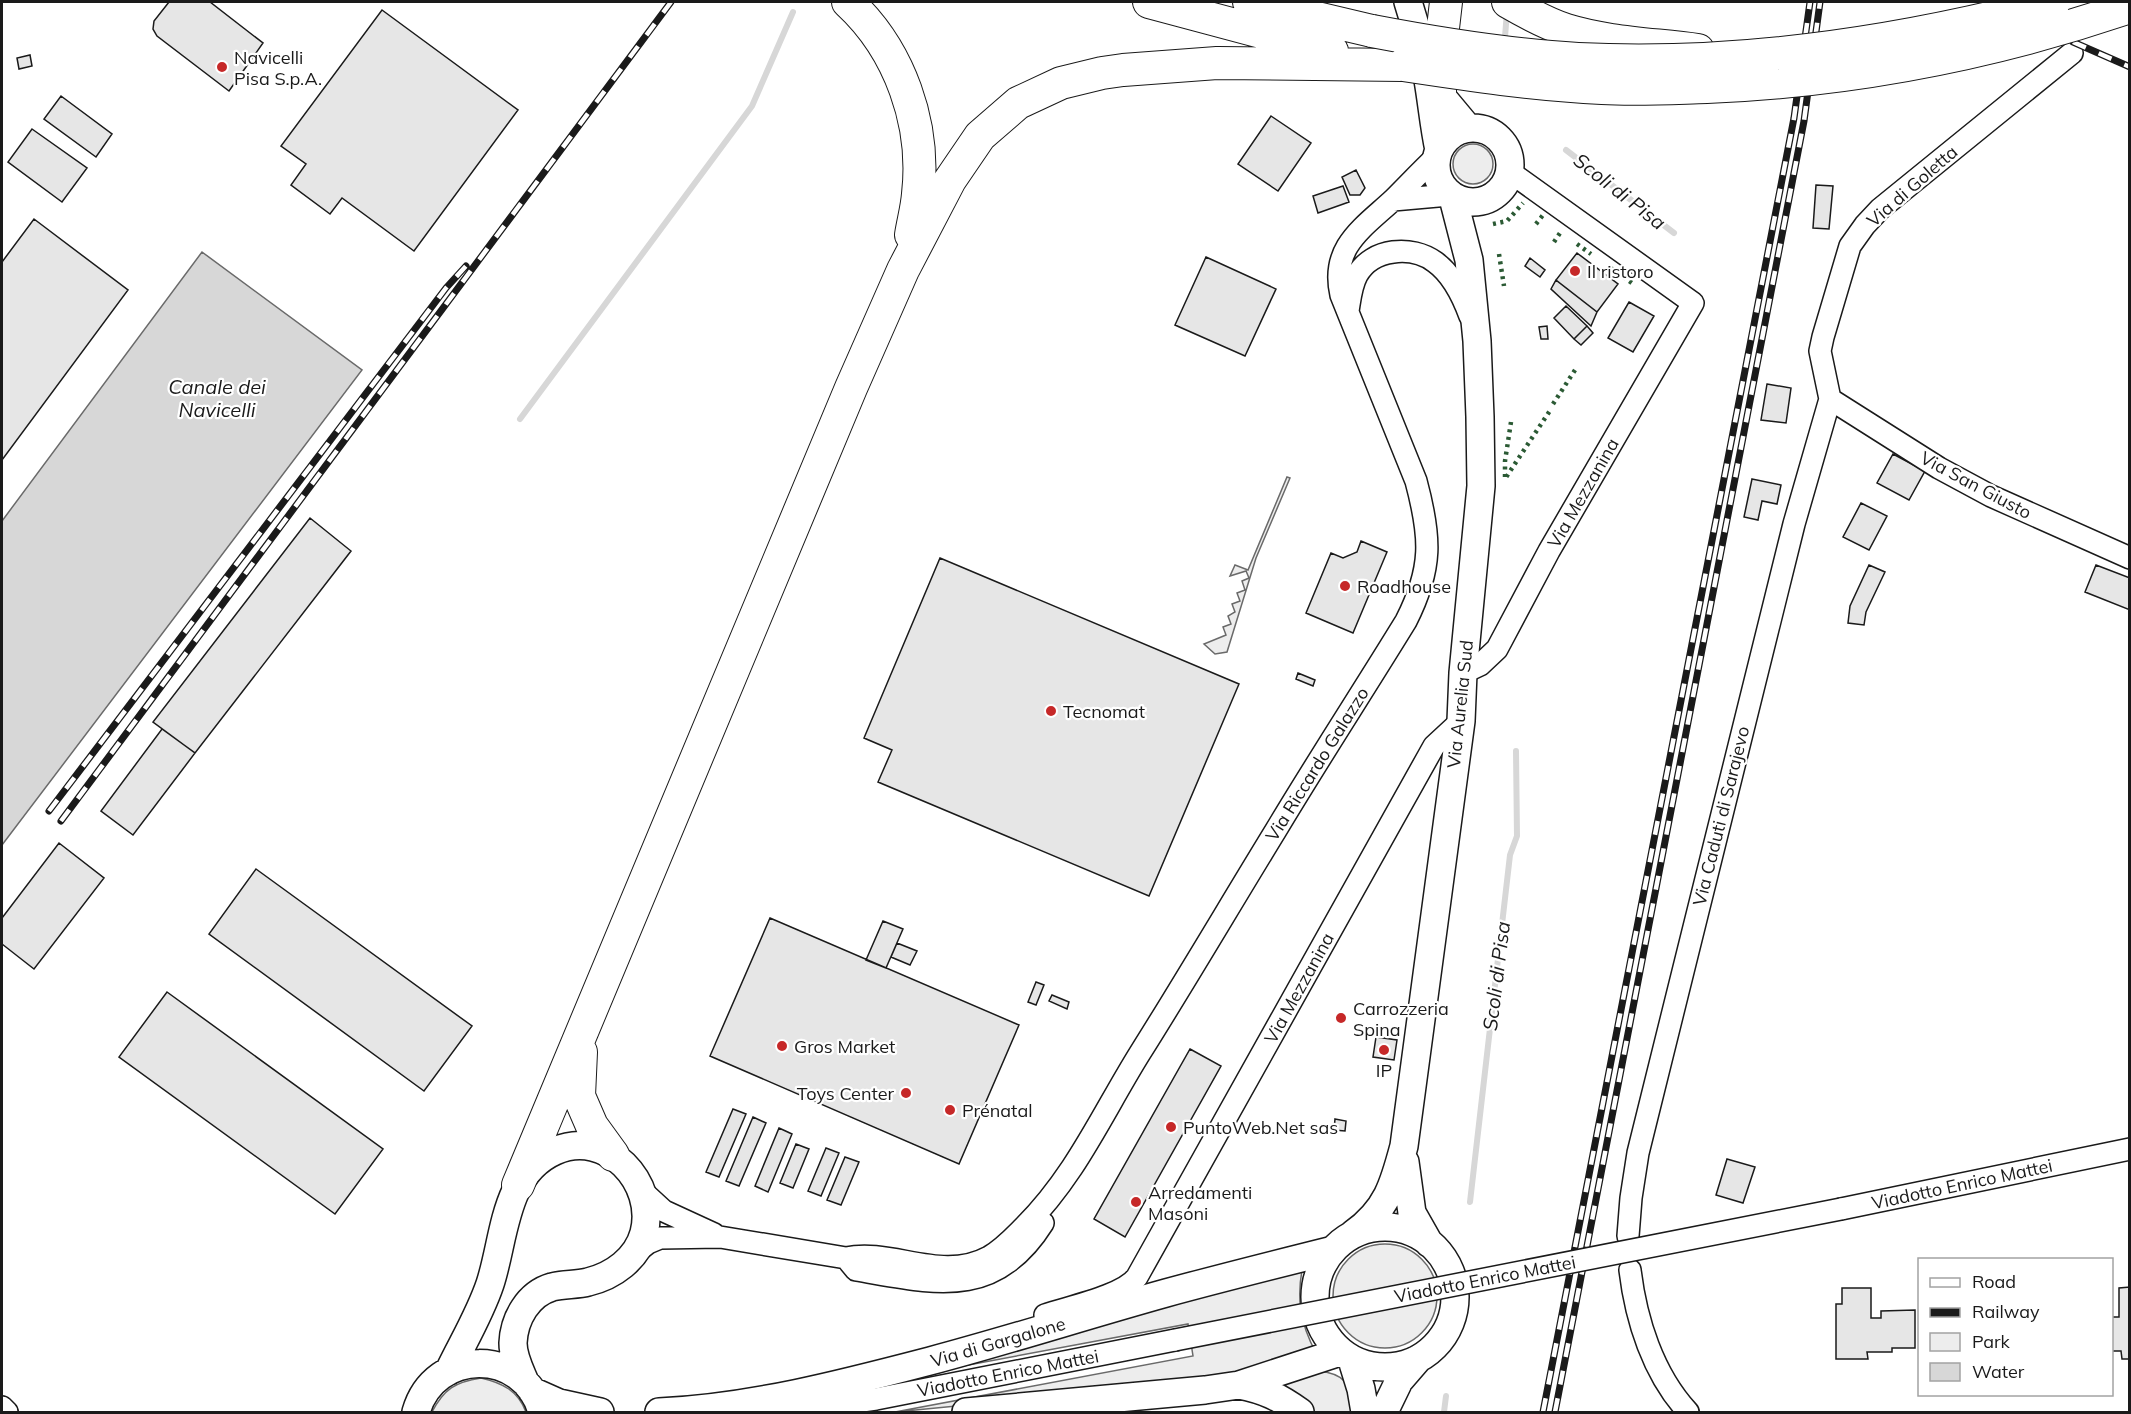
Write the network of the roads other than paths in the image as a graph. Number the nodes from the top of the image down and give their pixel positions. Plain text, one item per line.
1 (848, 2) edge
2 (1149, 2) edge
3 (1408, 2) edge
4 (1446, 2) edge
5 (1508, 2) edge
6 (2054, 2) edge
7 (1259, 4) edge
8 (2130, 7) edge
9 (2072, 53) dead end
10 (1750, 56) junction
11 (1424, 80) junction
12 (1468, 128) junction
13 (1438, 153) junction
14 (1510, 172) junction
15 (1451, 196) junction
16 (1393, 200) junction
17 (1485, 201) junction
18 (1469, 260) junction
19 (903, 270) junction
20 (1347, 311) junction
21 (1477, 341) junction
22 (1830, 399) junction
23 (2130, 558) edge
24 (1463, 673) junction
25 (1461, 721) junction
26 (583, 1027) junction
27 (1404, 1146) junction
28 (2130, 1149) edge
29 (613, 1155) junction
30 (518, 1185) junction
31 (640, 1189) junction
32 (1628, 1236) dead end
33 (720, 1237) junction
34 (1343, 1242) junction
35 (1429, 1243) junction
36 (633, 1255) junction
37 (1145, 1262) junction
38 (1630, 1270) dead end
39 (1165, 1294) junction
40 (984, 1347) junction
41 (1346, 1356) junction
42 (1418, 1359) junction
43 (449, 1371) junction
44 (1239, 1384) junction
45 (533, 1395) edge
46 (840, 1405) junction
47 (2, 1407) edge
48 (416, 1411) edge
49 (699, 1411) junction
50 (7, 1413) edge
51 (600, 1413) edge
52 (659, 1413) edge
53 (786, 1413) edge
54 (966, 1413) edge
55 (1300, 1413) edge
56 (1365, 1413) edge
57 (1384, 1413) edge
58 (1688, 1413) edge

1 - 19 highway
2 - 11 highway
3 - 11 main road
4 - 11 highway
5 - 10 highway, bridge
6 - 10 highway, bridge
7 - 10 highway, bridge
8 - 11 highway, bridge
9 - 22 street, Via di Goletta
11 - 12 main road
11 - 13 main road
11 - 19 highway
12 - 13 main road
12 - 14 main road
13 - 15 main road
13 - 16 street, Via Riccardo Galazzo
14 - 17 main road
14 - 24 street, Via Mezzanina
15 - 16 street
15 - 17 main road
15 - 18 main road
16 - 20 street, Via Riccardo Galazzo
17 - 18 main road
18 - 21 main road, Via Aurelia Sud
19 - 26 highway
20 - 21 street
20 - 33 street, Via Riccardo Galazzo
21 - 24 main road, Via Aurelia Sud
22 - 23 street, Via San Giusto
22 - 32 street, Via Caduti di Sarajevo
24 - 25 main road, Via Aurelia Sud
25 - 27 main road, Via Aurelia Sud
25 - 37 street, Via Mezzanina
26 - 29 highway
26 - 30 highway
27 - 34 main road, Via Aurelia Sud
27 - 35 main road, Via Aurelia Sud
28 - 46 street, Viadotto Enrico Mattei, bridge
29 - 30 main road
29 - 31 main road
30 - 43 main road
31 - 33 street, Via Riccardo Galazzo
31 - 36 main road
33 - 36 street, Via Riccardo Galazzo
34 - 35 main road
34 - 39 main road, Via di Gargalone
34 - 41 main road
35 - 42 main road
36 - 45 main road
37 - 39 street
37 - 40 street, Via Mezzanina
38 - 58 street
39 - 40 main road, Via di Gargalone
40 - 49 main road, Via di Gargalone
41 - 42 main road
41 - 44 main road
41 - 56 main road
42 - 57 main road
43 - 45 main road
43 - 48 main road
44 - 54 main road
44 - 55 main road
45 - 51 main road
46 - 49 street, Viadotto Enrico Mattei
46 - 53 street, Viadotto Enrico Mattei
47 - 50 street
49 - 52 main road, Via di Gargalone

